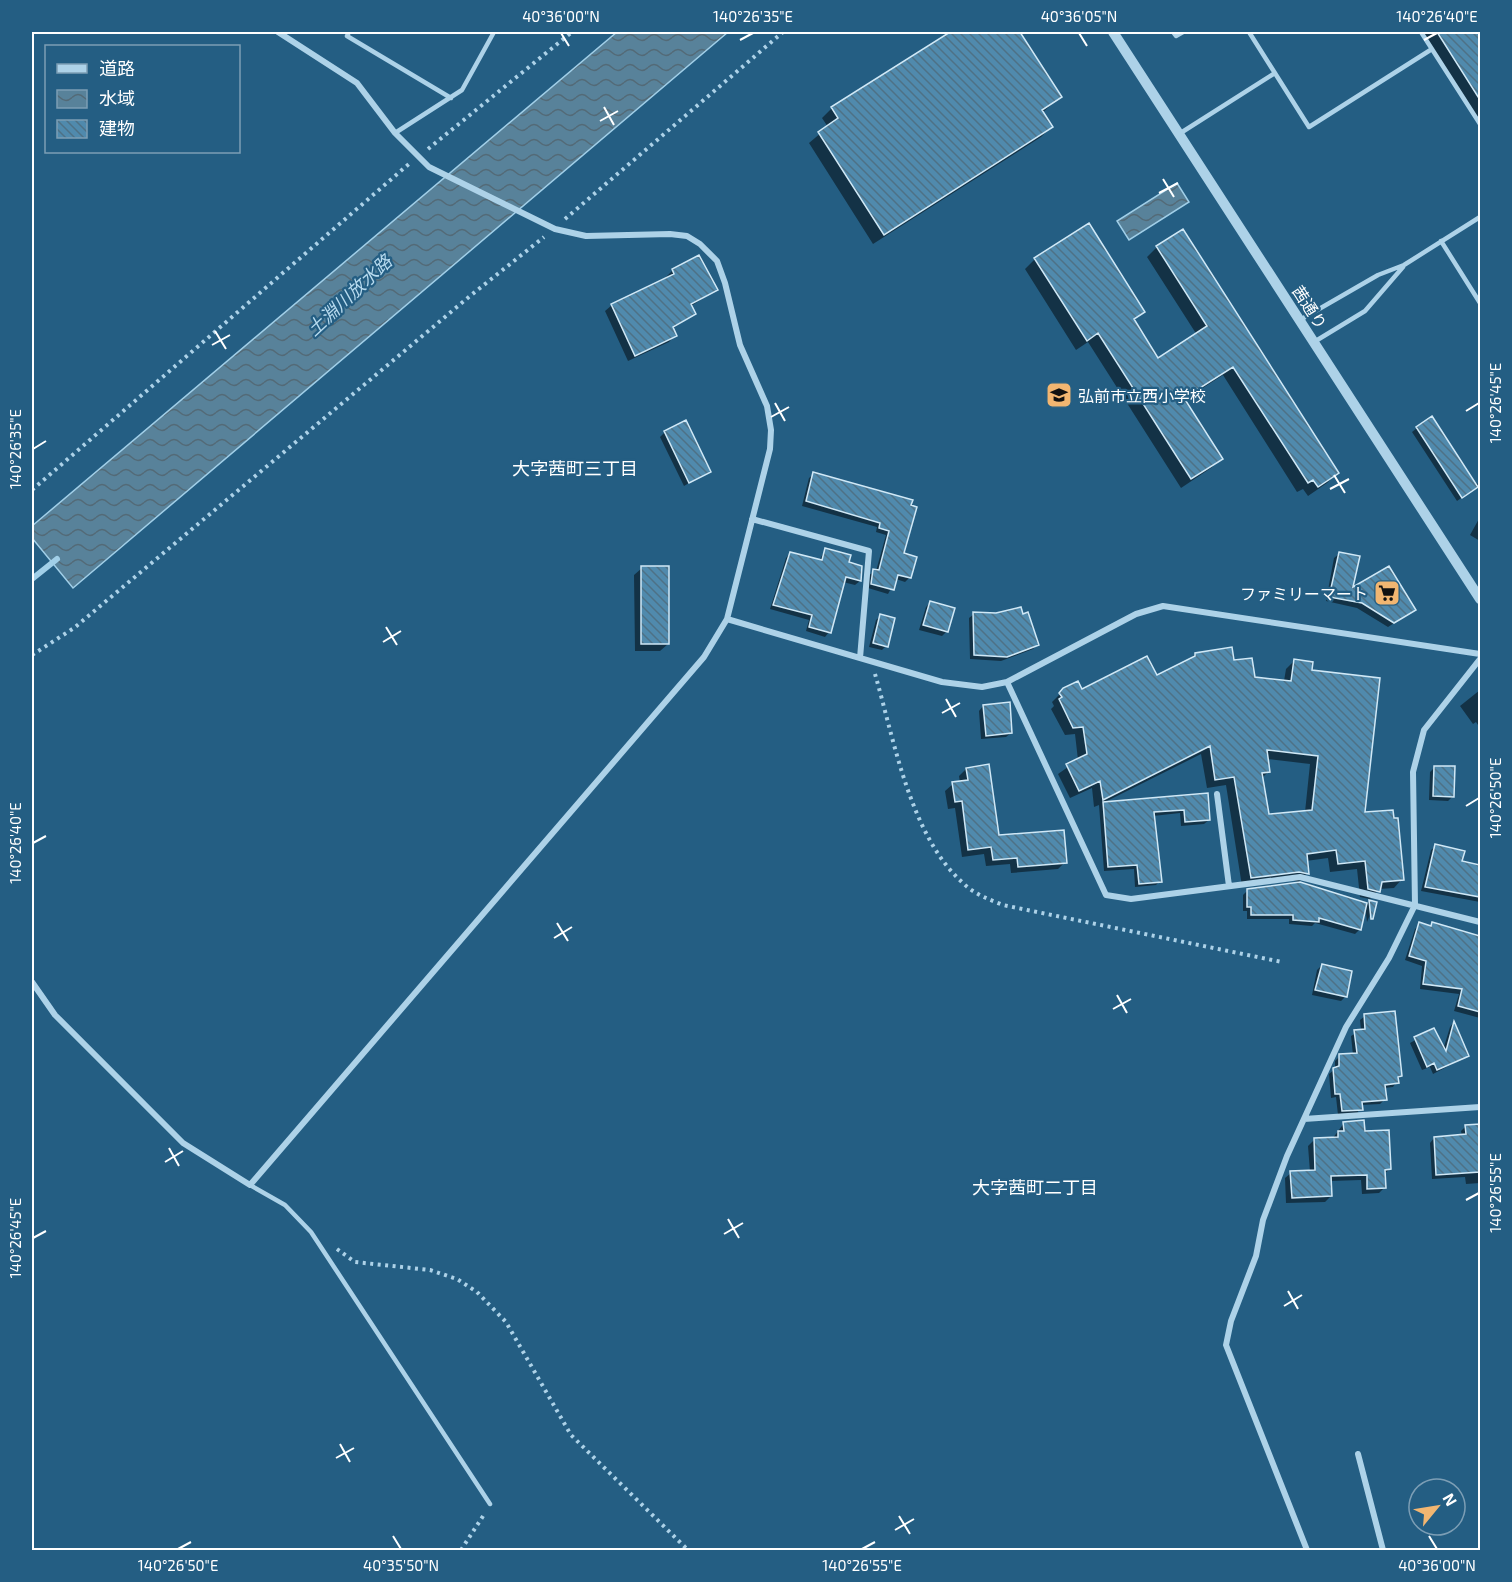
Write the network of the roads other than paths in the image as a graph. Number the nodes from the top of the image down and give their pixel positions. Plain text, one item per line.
1 (278, 32) edge
2 (349, 32) edge
3 (494, 32) edge
4 (1113, 32) edge
5 (1173, 32) edge
6 (1183, 32) edge
7 (1249, 32) edge
8 (1421, 32) edge
9 (1432, 49) junction
10 (1275, 73) junction
11 (451, 98) junction
12 (1480, 124) edge
13 (395, 133) junction
14 (1179, 134) junction
15 (1480, 217) edge
16 (1441, 241) junction
17 (1404, 265) junction
18 (1480, 303) edge
19 (1300, 320) junction
20 (1314, 342) junction
21 (752, 519) junction
22 (1480, 599) edge
23 (727, 619) junction
24 (1480, 654) edge
25 (860, 658) junction
26 (1480, 659) edge
27 (1007, 682) junction
28 (1217, 794) dead end
29 (1229, 886) junction
30 (1415, 905) junction
31 (1480, 922) edge
32 (32, 982) edge
33 (1480, 1107) edge
34 (1304, 1119) junction
35 (250, 1185) junction
36 (1358, 1454) dead end
37 (490, 1504) road end
38 (1307, 1551) edge
39 (1383, 1551) edge

1 - 13 street
2 - 11 lane
3 - 11 lane
4 - 14 street, 茜通り
5 - 6 lane
7 - 10 lane
8 - 9 lane
9 - 10 lane
9 - 12 lane
10 - 14 lane
11 - 13 lane
13 - 21 street
14 - 19 street, 茜通り
15 - 16 lane
16 - 17 lane
16 - 18 lane
17 - 19 lane
17 - 20 lane
19 - 20 street, 茜通り
20 - 22 street, 茜通り
21 - 23 street
21 - 25 street
23 - 25 street
23 - 35 street
24 - 27 street
25 - 27 street
26 - 30 street
27 - 29 street
28 - 29 street
29 - 30 street
30 - 31 street
30 - 34 street
32 - 35 street
33 - 34 street
34 - 38 street
35 - 37 lane
36 - 39 street

